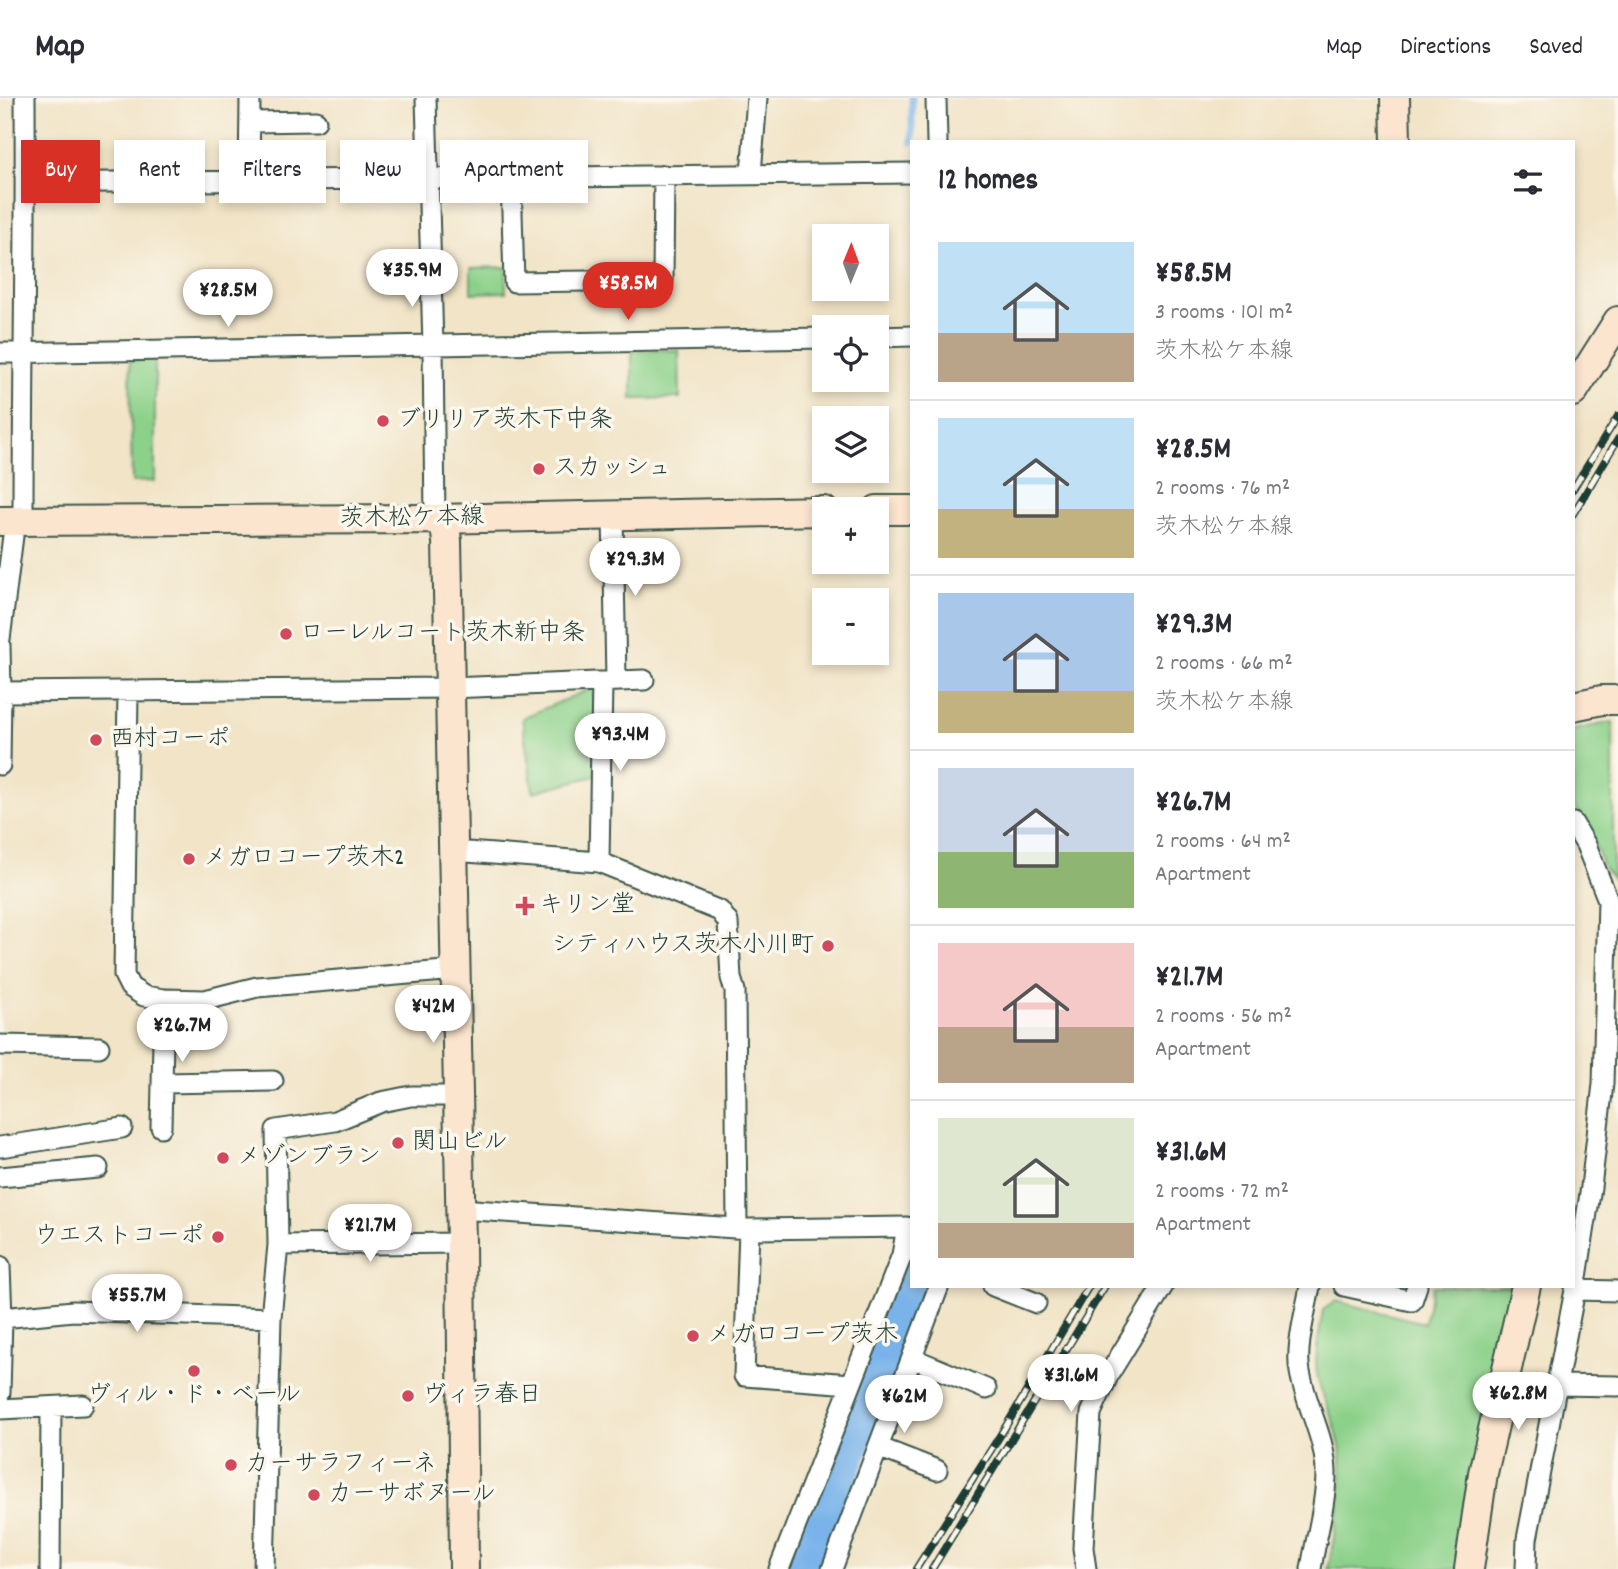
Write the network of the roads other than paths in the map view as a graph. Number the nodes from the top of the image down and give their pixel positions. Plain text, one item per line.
1 (25, 98) edge
2 (250, 98) edge
3 (426, 98) edge
4 (757, 98) edge
5 (936, 98) edge
6 (1395, 98) edge
7 (316, 121) dead end
8 (250, 122) junction
9 (25, 140) edge
10 (250, 140) edge
11 (937, 140) edge
12 (1396, 140) edge
13 (908, 173) edge
14 (751, 174) junction
15 (664, 175) junction
16 (588, 176) edge
17 (428, 178) junction
18 (440, 178) edge
19 (326, 179) edge
20 (219, 180) edge
21 (100, 182) edge
22 (26, 203) edge
23 (512, 203) edge
24 (1618, 320) edge
25 (910, 336) edge
26 (889, 337) edge
27 (812, 338) edge
28 (433, 346) junction
29 (0, 353) edge
30 (23, 353) junction
31 (1575, 389) edge
32 (889, 510) edge
33 (910, 510) edge
34 (812, 511) edge
35 (613, 515) junction
36 (440, 519) junction
37 (13, 520) edge
38 (0, 639) edge
39 (0, 645) edge
40 (644, 680) dead end
41 (609, 682) junction
42 (450, 688) junction
43 (128, 691) junction
44 (1, 692) edge
45 (1618, 700) edge
46 (1575, 706) edge
47 (0, 765) edge
48 (1575, 826) edge
49 (454, 851) junction
50 (599, 862) junction
51 (1613, 900) edge
52 (456, 970) junction
53 (164, 999) junction
54 (0, 1045) edge
55 (99, 1047) dead end
56 (273, 1081) dead end
57 (162, 1083) junction
58 (458, 1096) junction
59 (122, 1128) dead end
60 (161, 1128) dead end
61 (0, 1147) edge
62 (98, 1168) dead end
63 (0, 1177) edge
64 (460, 1209) junction
65 (743, 1228) junction
66 (461, 1243) junction
67 (278, 1245) junction
68 (0, 1266) edge
69 (938, 1288) edge
70 (998, 1288) edge
71 (1162, 1288) edge
72 (1310, 1288) edge
73 (1353, 1288) edge
74 (1416, 1288) edge
75 (1526, 1288) edge
76 (1575, 1290) junction
77 (1618, 1291) edge
78 (1036, 1303) dead end
79 (2, 1318) junction
80 (271, 1318) junction
81 (912, 1358) junction
82 (851, 1384) junction
83 (1556, 1385) junction
84 (1618, 1386) edge
85 (986, 1389) dead end
86 (0, 1393) edge
87 (83, 1405) dead end
88 (51, 1407) junction
89 (0, 1409) edge
90 (878, 1447) junction
91 (937, 1470) dead end
92 (50, 1569) edge
93 (264, 1569) edge
94 (464, 1569) edge
95 (779, 1569) edge
96 (832, 1569) edge
97 (1086, 1569) edge
98 (1311, 1569) edge
99 (1469, 1569) edge
100 (1526, 1569) edge

1 - 9 street
2 - 8 street
3 - 17 street
4 - 14 street
5 - 11 street
6 - 12 street
7 - 8 street
8 - 10 street
13 - 14 street
14 - 15 street
15 - 16 street
15 - 23 street
17 - 18 street
17 - 19 street
17 - 28 street
20 - 21 street
22 - 30 street
24 - 31 street
25 - 26 street
27 - 28 street
28 - 30 street
28 - 36 street
29 - 30 street
30 - 37 street
32 - 33 street
34 - 35 street, 茨木松ケ本線
35 - 36 street, 茨木松ケ本線
35 - 41 street
36 - 37 street, 茨木松ケ本線
36 - 42 street
37 - 38 street
39 - 44 street
40 - 41 street
41 - 42 street
41 - 50 street
42 - 43 street
42 - 49 street
43 - 44 street
43 - 53 street
44 - 47 street
45 - 46 street
48 - 51 street
49 - 50 street
49 - 52 street
50 - 65 street
51 - 76 street
52 - 53 street
52 - 58 street
53 - 57 street
54 - 55 street
56 - 57 street
57 - 60 street
58 - 64 street
58 - 67 street
59 - 61 street
62 - 63 street
64 - 65 street
64 - 66 street
65 - 82 street
65 - 82 street
66 - 67 street
66 - 94 street
67 - 80 street
68 - 79 street
69 - 81 street
70 - 78 street
71 - 97 street
72 - 98 street
73 - 74 street
75 - 99 street
76 - 77 street
76 - 83 street
79 - 80 street
79 - 86 street
80 - 93 street
81 - 85 street
81 - 90 street
82 - 95 street
83 - 84 street
83 - 100 street
87 - 88 street
88 - 89 street
88 - 92 street
90 - 91 street
90 - 96 street

